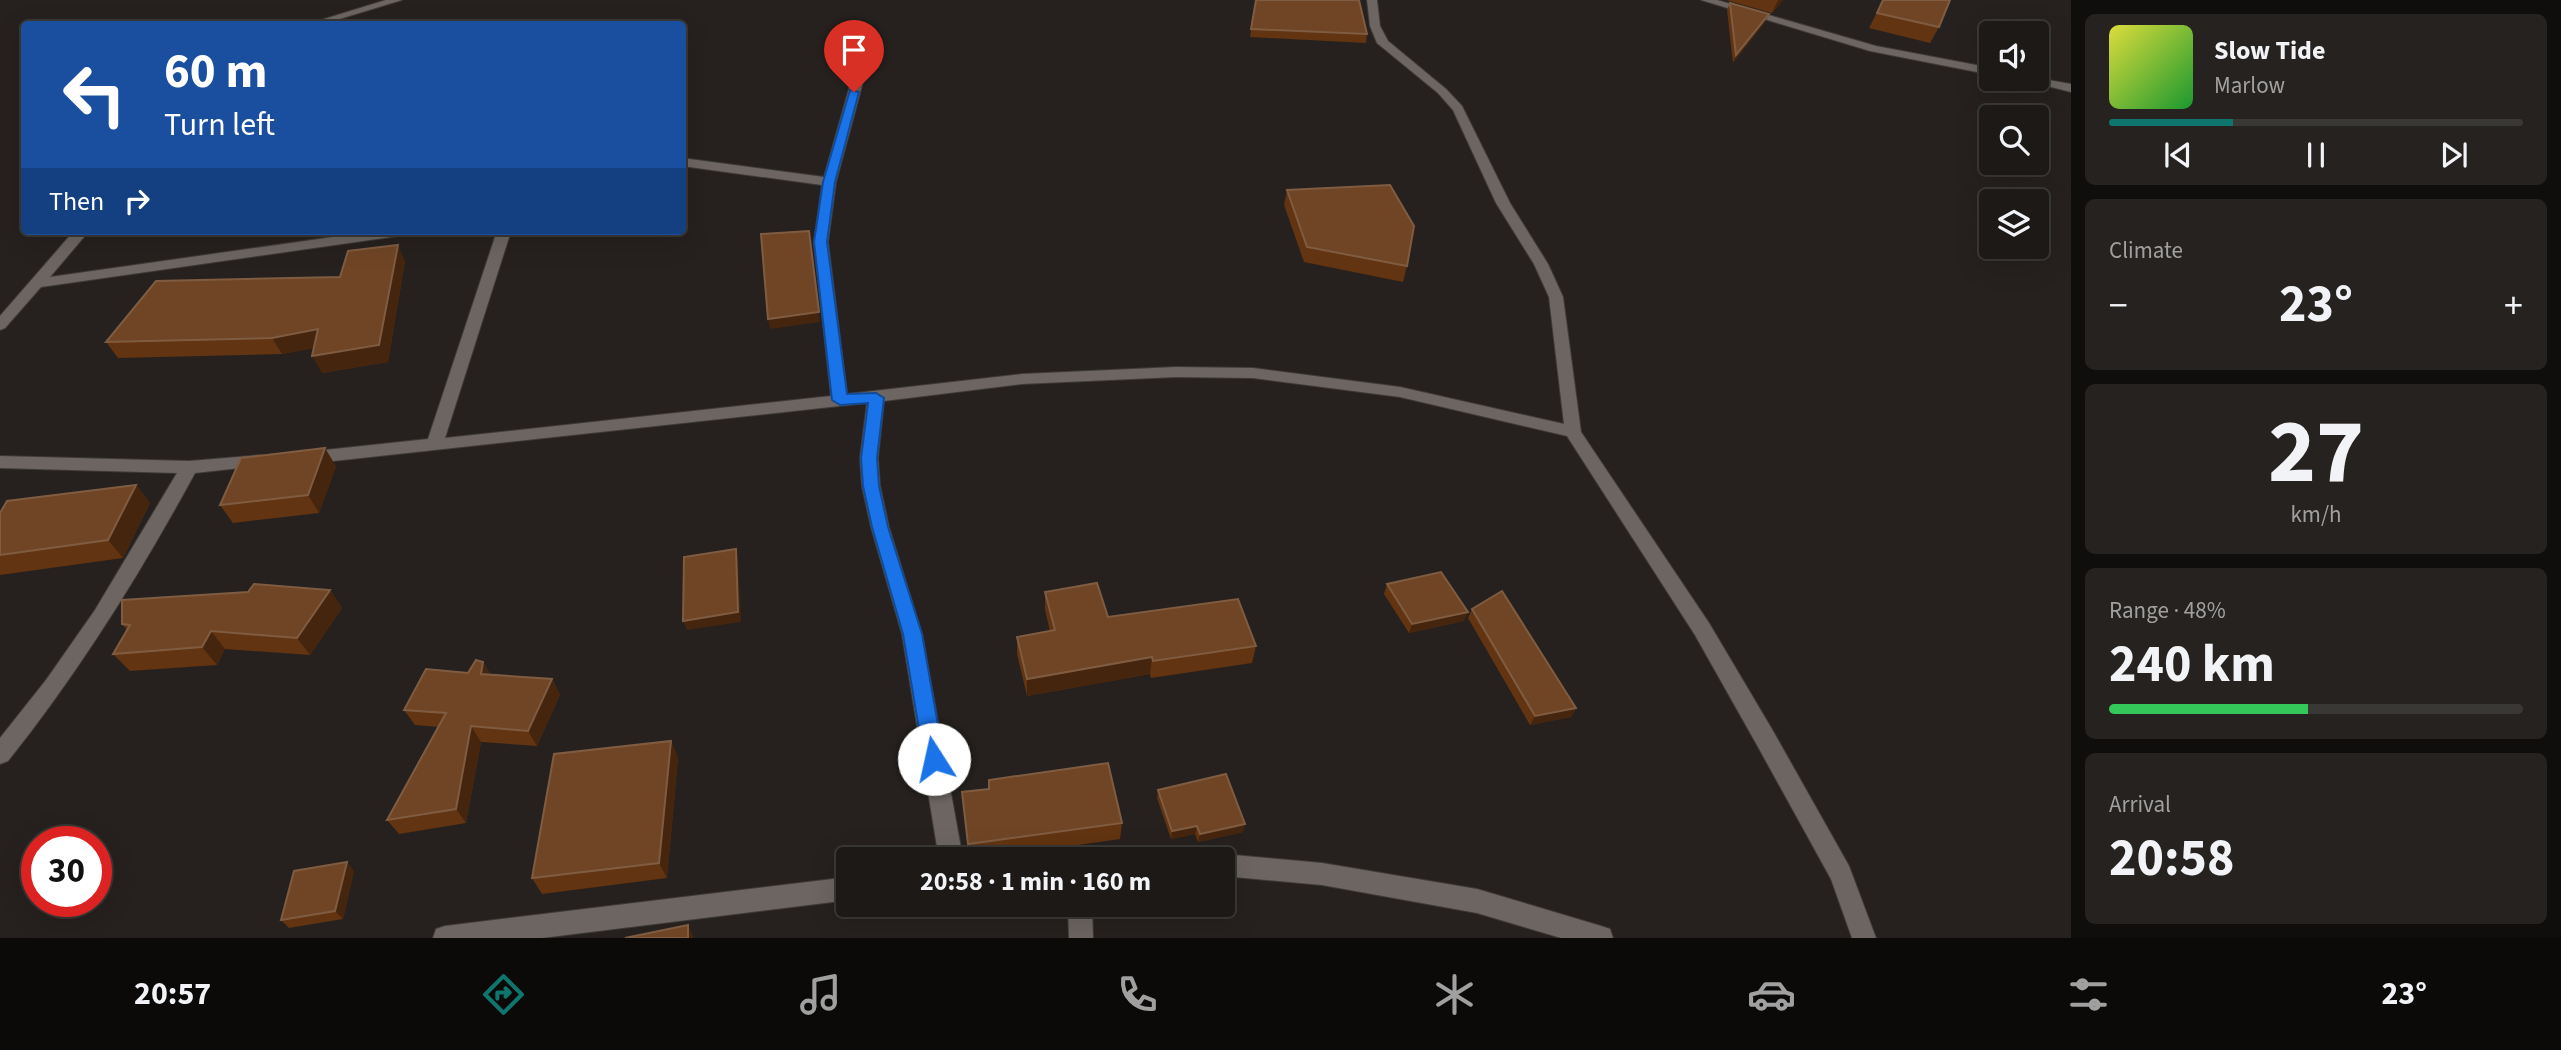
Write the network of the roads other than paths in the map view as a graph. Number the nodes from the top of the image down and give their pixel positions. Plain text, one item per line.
1 (397, 0) edge
2 (1372, 0) edge
3 (1706, 0) edge
4 (324, 21) edge
5 (1979, 69) edge
6 (860, 71) dead end
7 (2049, 84) edge
8 (2071, 88) edge
9 (686, 163) edge
10 (829, 182) junction
11 (79, 235) edge
12 (377, 235) edge
13 (504, 235) edge
14 (37, 284) junction
15 (0, 326) edge
16 (876, 398) junction
17 (840, 400) junction
18 (1573, 432) junction
19 (434, 446) junction
20 (0, 462) edge
21 (189, 467) junction
22 (0, 754) edge
23 (949, 847) edge
24 (1235, 866) edge
25 (836, 890) edge
26 (1080, 917) edge
27 (522, 934) edge
28 (445, 938) edge
29 (1081, 938) edge
30 (1601, 938) edge
31 (1864, 938) edge

1 - 4 street
2 - 18 street
3 - 5 street
6 - 10 street
7 - 8 street
9 - 10 street
10 - 17 street
11 - 14 street
12 - 14 street
13 - 19 street
14 - 15 street
16 - 17 street
16 - 18 street
16 - 23 street
17 - 19 street
18 - 31 street
19 - 21 street
20 - 21 street
21 - 22 street
24 - 30 street
25 - 27 street
26 - 29 street
27 - 28 street

